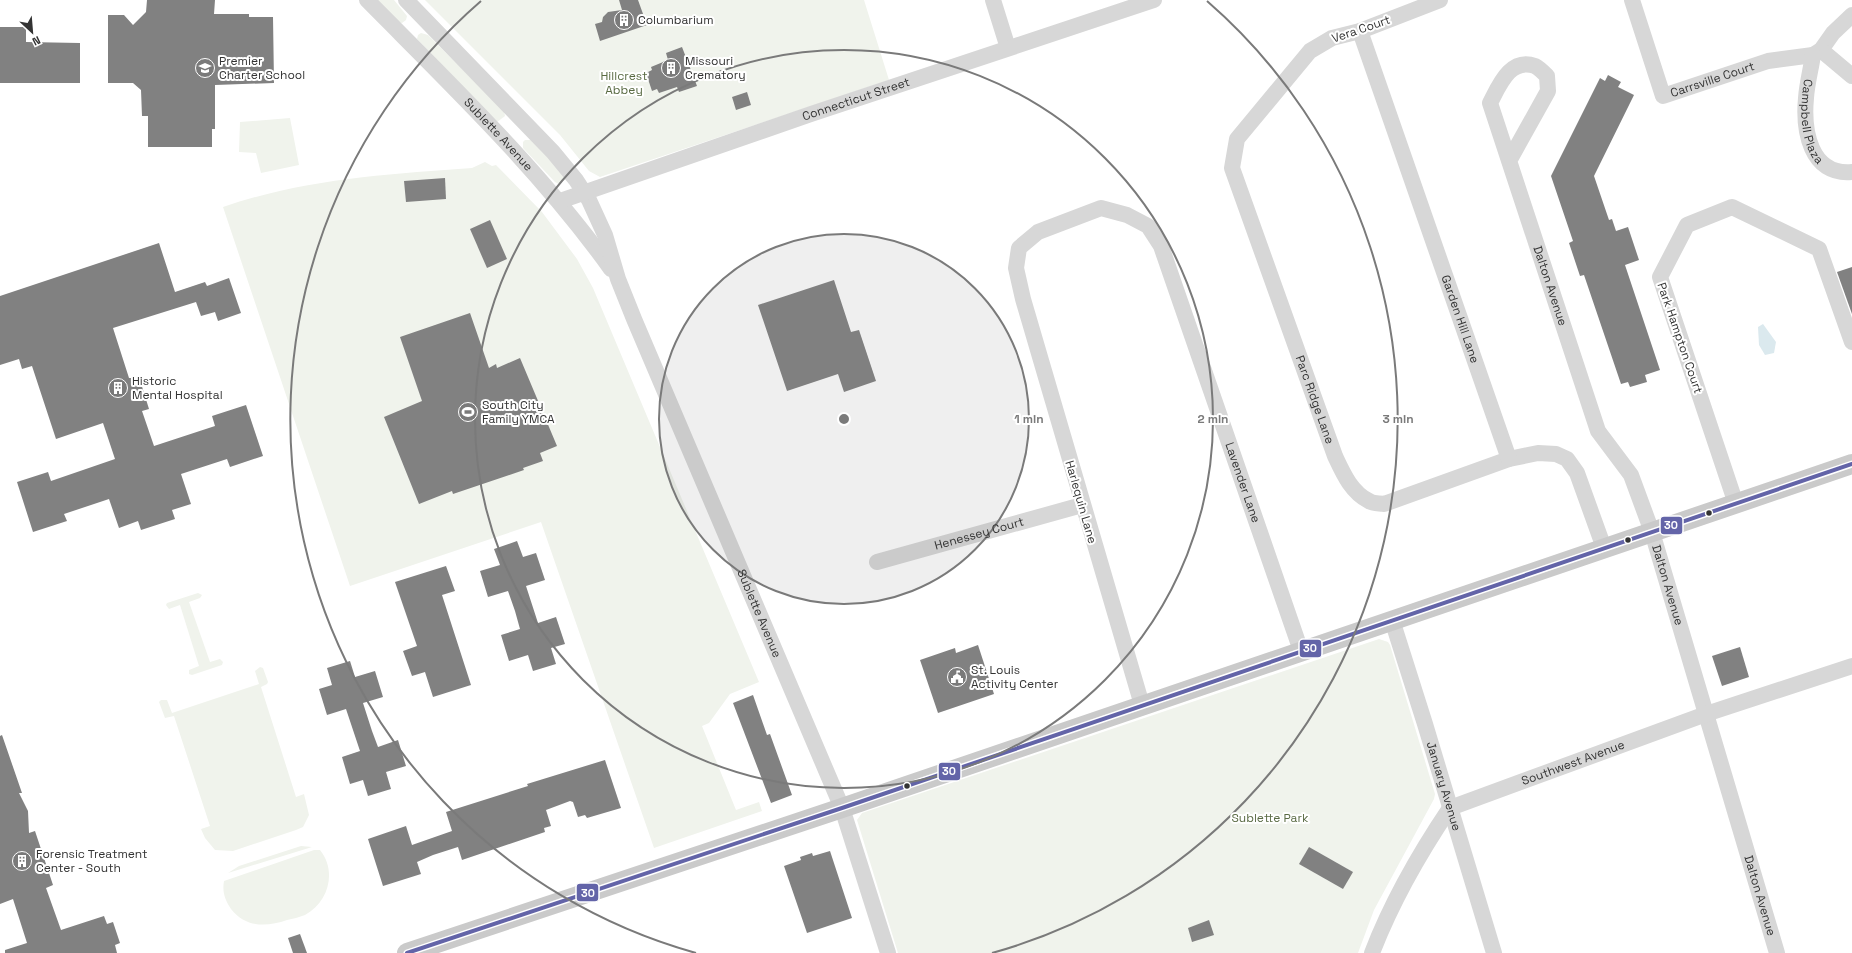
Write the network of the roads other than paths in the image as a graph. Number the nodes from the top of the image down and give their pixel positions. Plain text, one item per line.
1 (367, 0) edge
2 (406, 0) edge
3 (993, 0) edge
4 (1154, 0) edge
5 (1440, 0) edge
6 (1632, 0) edge
7 (1852, 15) edge
8 (1360, 31) junction
9 (1008, 48) junction
10 (1817, 52) junction
11 (1852, 76) edge
12 (1236, 148) joint
13 (1510, 161) junction
14 (1852, 172) edge
15 (585, 193) junction
16 (560, 201) junction
17 (618, 279) junction
18 (1023, 299) joint
19 (1852, 342) edge
20 (1509, 459) junction
21 (1852, 464) edge
22 (1736, 504) junction
23 (1082, 505) junction
24 (1652, 532) junction
25 (1604, 548) junction
26 (877, 562) dead end
27 (1392, 620) junction
28 (1301, 651) junction
29 (1852, 666) edge
30 (1142, 705) junction
31 (1706, 714) junction
32 (842, 808) junction
33 (1450, 808) junction
34 (439, 948) edge
35 (407, 953) edge
36 (888, 953) edge
37 (1372, 953) edge
38 (1494, 953) edge
39 (1777, 953) edge

1 - 16 street, Sublette Avenue
2 - 15 street, Sublette Avenue
3 - 9 street
4 - 9 street, Connecticut Street
5 - 8 street, Vera Court
6 - 10 street, Carrsville Court
7 - 10 street, Campbell Plaza
8 - 12 street, Vera Court
8 - 20 street, Garden Hill Lane
9 - 15 street, Connecticut Street
10 - 11 street
10 - 14 street, Campbell Plaza
12 - 20 street, Parc Ridge Lane
13 - 13 street, Dalton Avenue
13 - 24 street, Dalton Avenue
15 - 16 street, Connecticut Street
15 - 17 street, Sublette Avenue
16 - 17 street, Sublette Avenue
17 - 32 street, Sublette Avenue
18 - 23 street, Harlequin Lane
18 - 28 street, Lavender Lane
19 - 22 street, Park Hampton Court
20 - 25 street
21 - 22 main road
22 - 24 main road
23 - 26 street, Henessey Court
23 - 30 street, Harlequin Lane
24 - 25 main road
24 - 31 street, Dalton Avenue
25 - 27 main road
27 - 28 main road
27 - 33 street, January Avenue
28 - 30 main road
29 - 31 street, Southwest Avenue
30 - 32 main road
31 - 33 street, Southwest Avenue
31 - 39 street, Dalton Avenue
32 - 34 main road
32 - 36 street, Sublette Avenue
33 - 37 street
33 - 38 street, January Avenue
34 - 35 main road

